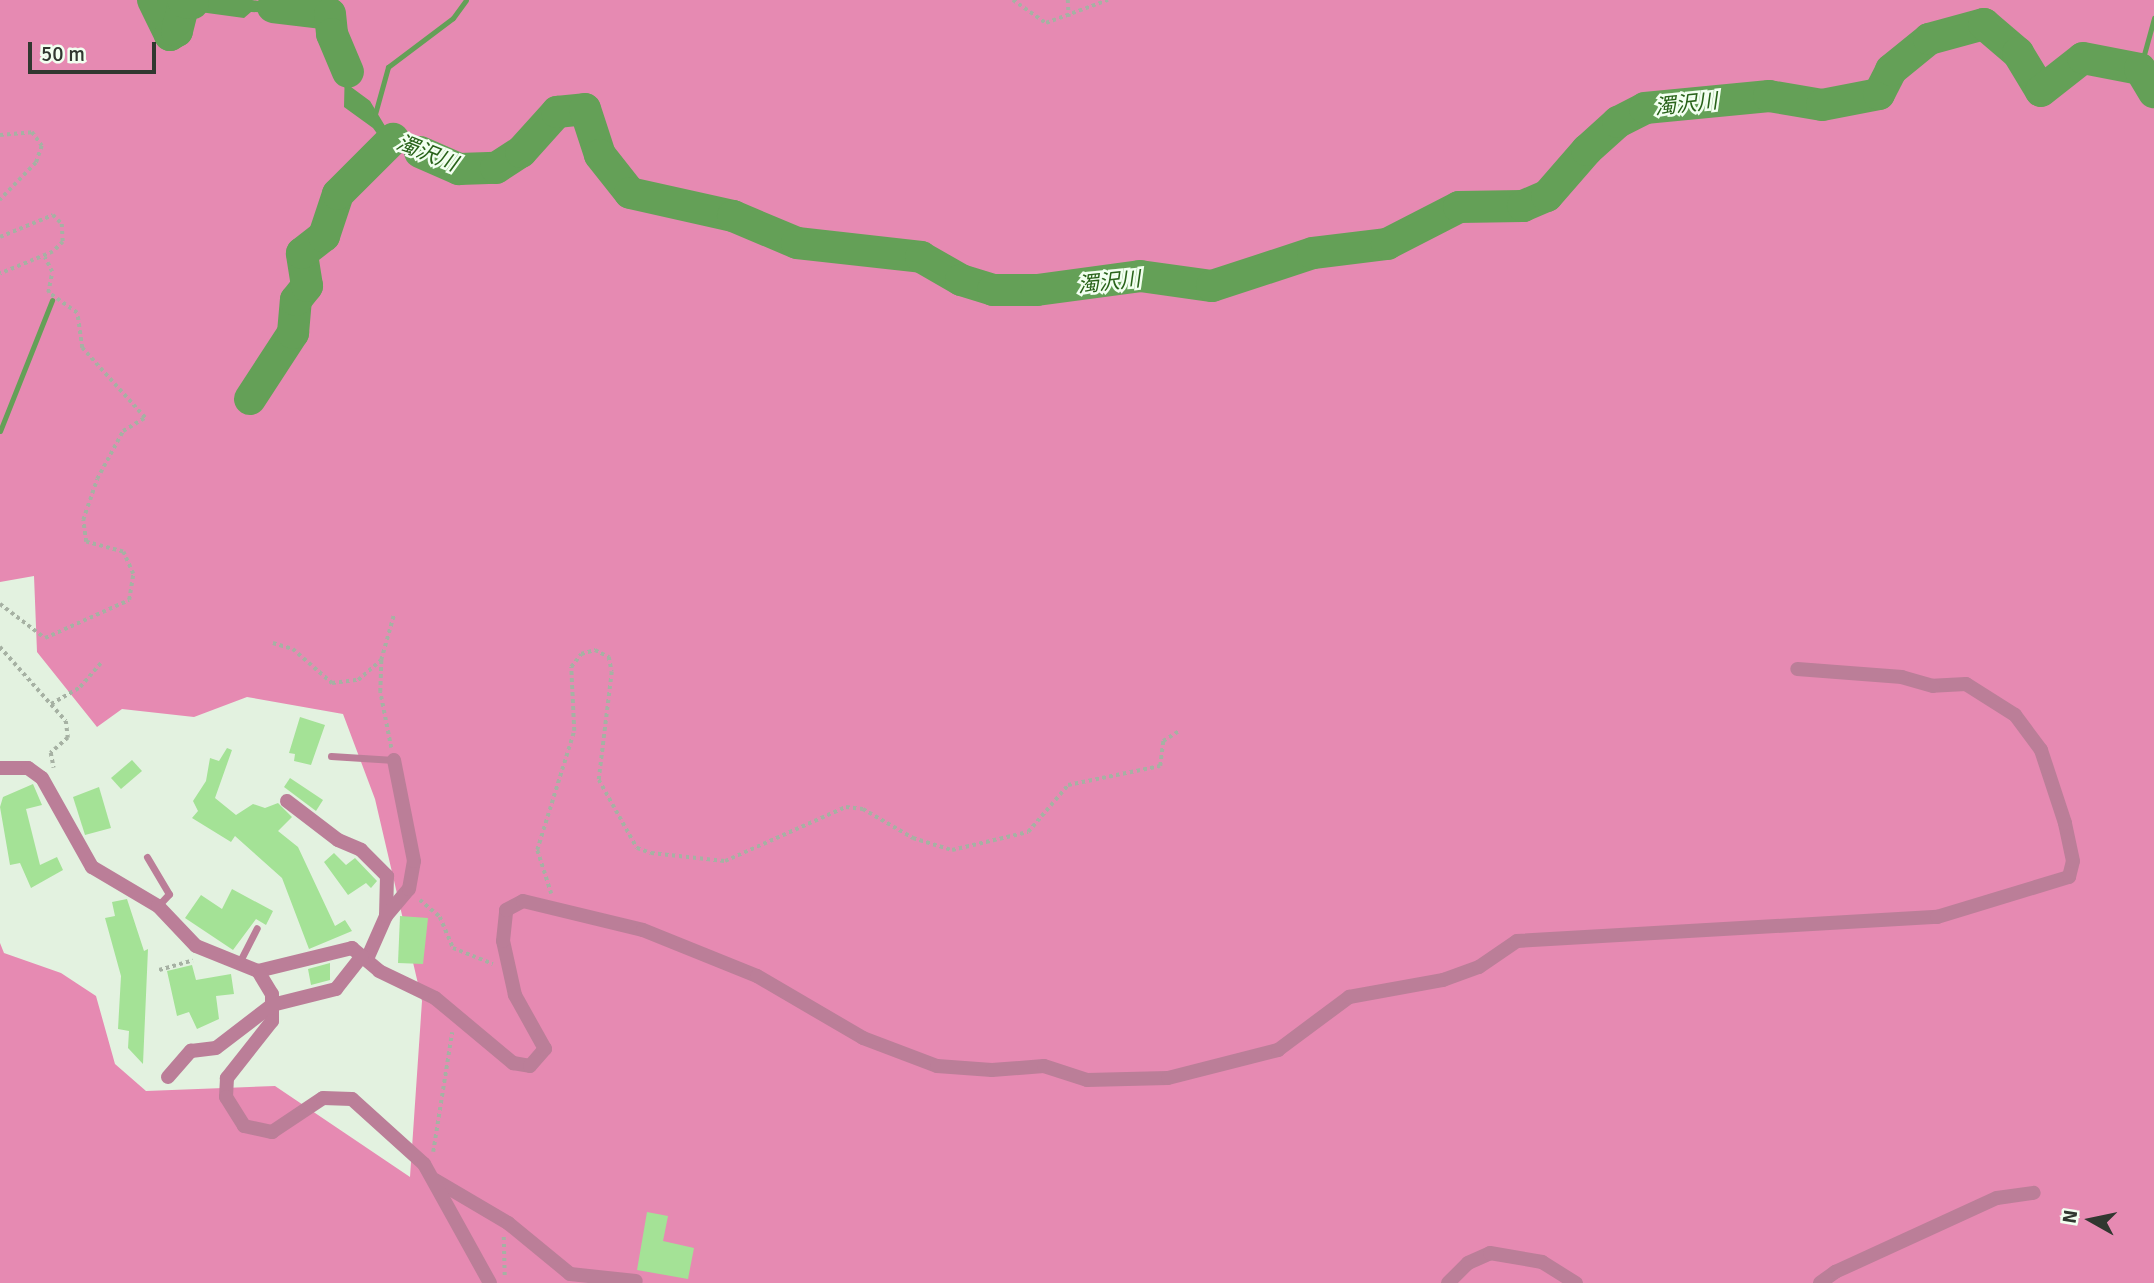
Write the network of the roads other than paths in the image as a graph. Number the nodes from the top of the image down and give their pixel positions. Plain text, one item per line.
1 (1797, 669) dead end
2 (331, 756) dead end
3 (394, 760) joint
4 (0, 768) edge
5 (288, 801) dead end
6 (147, 857) dead end
7 (158, 905) junction
8 (386, 916) junction
9 (257, 928) dead end
10 (365, 958) junction
11 (239, 963) junction
12 (258, 971) junction
13 (272, 1005) junction
14 (168, 1077) dead end
15 (435, 1180) junction
16 (2034, 1193) dead end
17 (636, 1281) dead end
18 (490, 1283) edge
19 (1448, 1283) edge
20 (1576, 1283) edge
21 (1820, 1283) edge

1 - 10 street
2 - 3 lane
3 - 8 street
4 - 7 street
5 - 8 street
6 - 7 lane
7 - 11 street
8 - 10 street
9 - 11 lane
10 - 12 street
10 - 13 street
11 - 12 street
12 - 13 street
13 - 14 street
13 - 15 street
15 - 17 street
15 - 18 street
16 - 21 street
19 - 20 street

